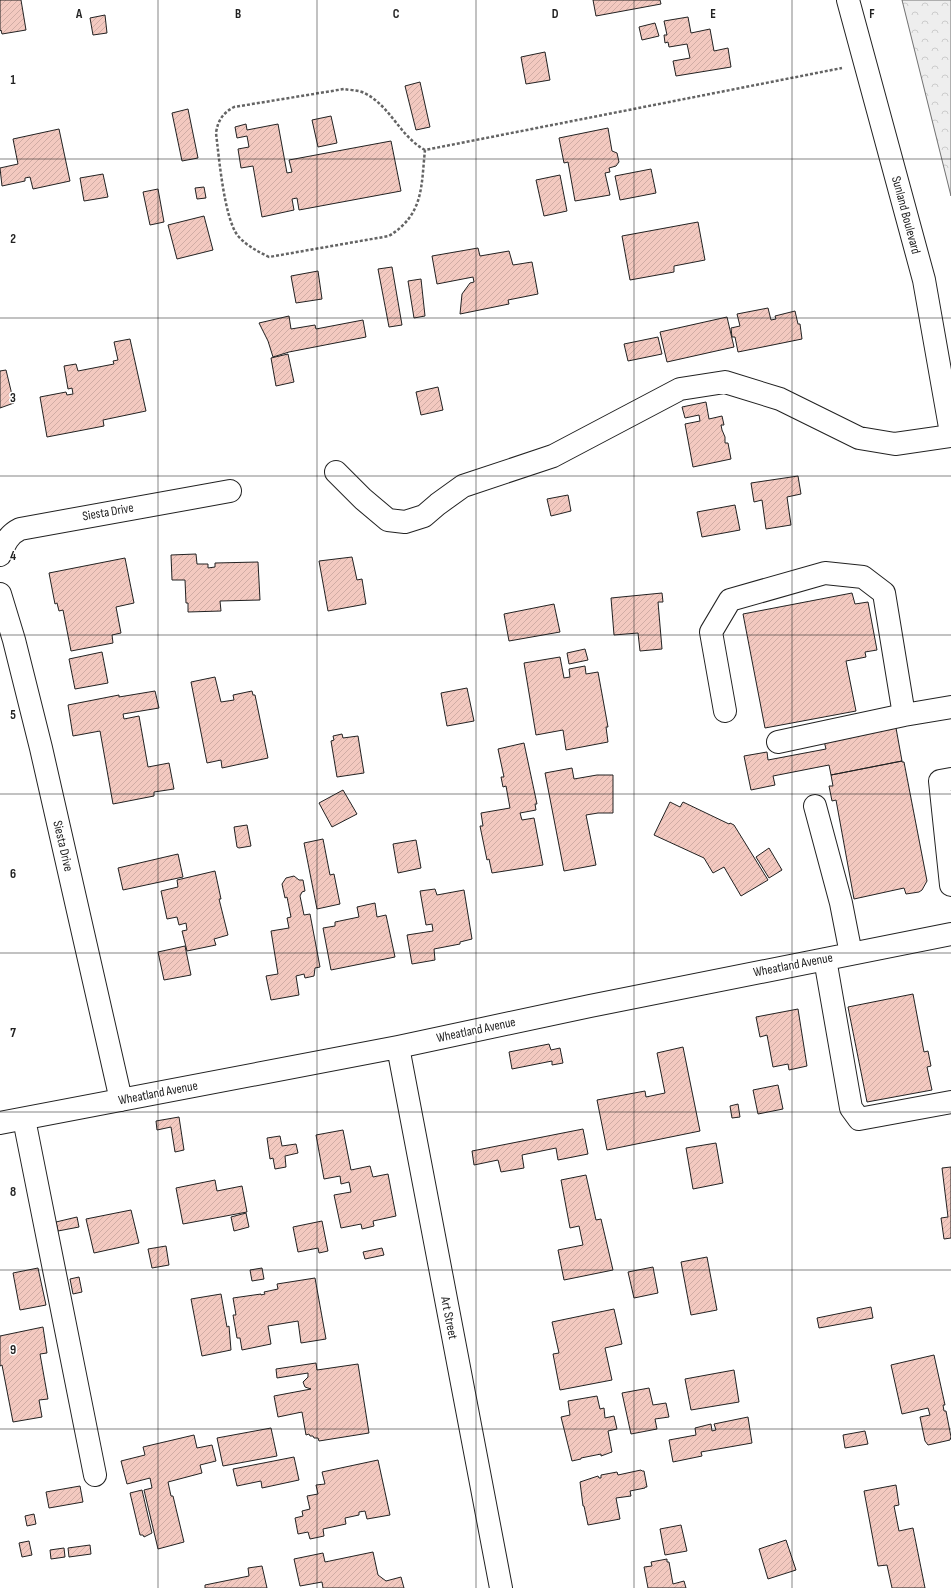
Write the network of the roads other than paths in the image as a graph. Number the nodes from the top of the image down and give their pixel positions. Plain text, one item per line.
1 (848, 0) edge
2 (951, 434) edge
3 (336, 472) dead end
4 (230, 490) dead end
5 (0, 555) edge
6 (0, 594) edge
7 (951, 707) edge
8 (726, 712) dead end
9 (904, 715) junction
10 (778, 742) dead end
11 (951, 779) edge
12 (815, 806) dead end
13 (951, 885) edge
14 (951, 926) edge
15 (951, 934) edge
16 (850, 954) junction
17 (825, 959) junction
18 (398, 1047) junction
19 (121, 1100) junction
20 (951, 1102) edge
21 (24, 1119) junction
22 (0, 1123) edge
23 (95, 1474) dead end
24 (501, 1588) edge

1 - 2 street, Sunland Boulevard
2 - 3 street
4 - 5 street, Siesta Drive
6 - 19 street, Siesta Drive
7 - 9 street
8 - 9 street
9 - 10 street
11 - 13 street
12 - 16 street
14 - 15 street
15 - 16 street, Wheatland Avenue
16 - 17 street, Wheatland Avenue
17 - 18 street, Wheatland Avenue
17 - 20 street
18 - 19 street, Wheatland Avenue
18 - 24 street, Art Street
19 - 21 street, Wheatland Avenue
21 - 22 street, Wheatland Avenue
21 - 23 street

